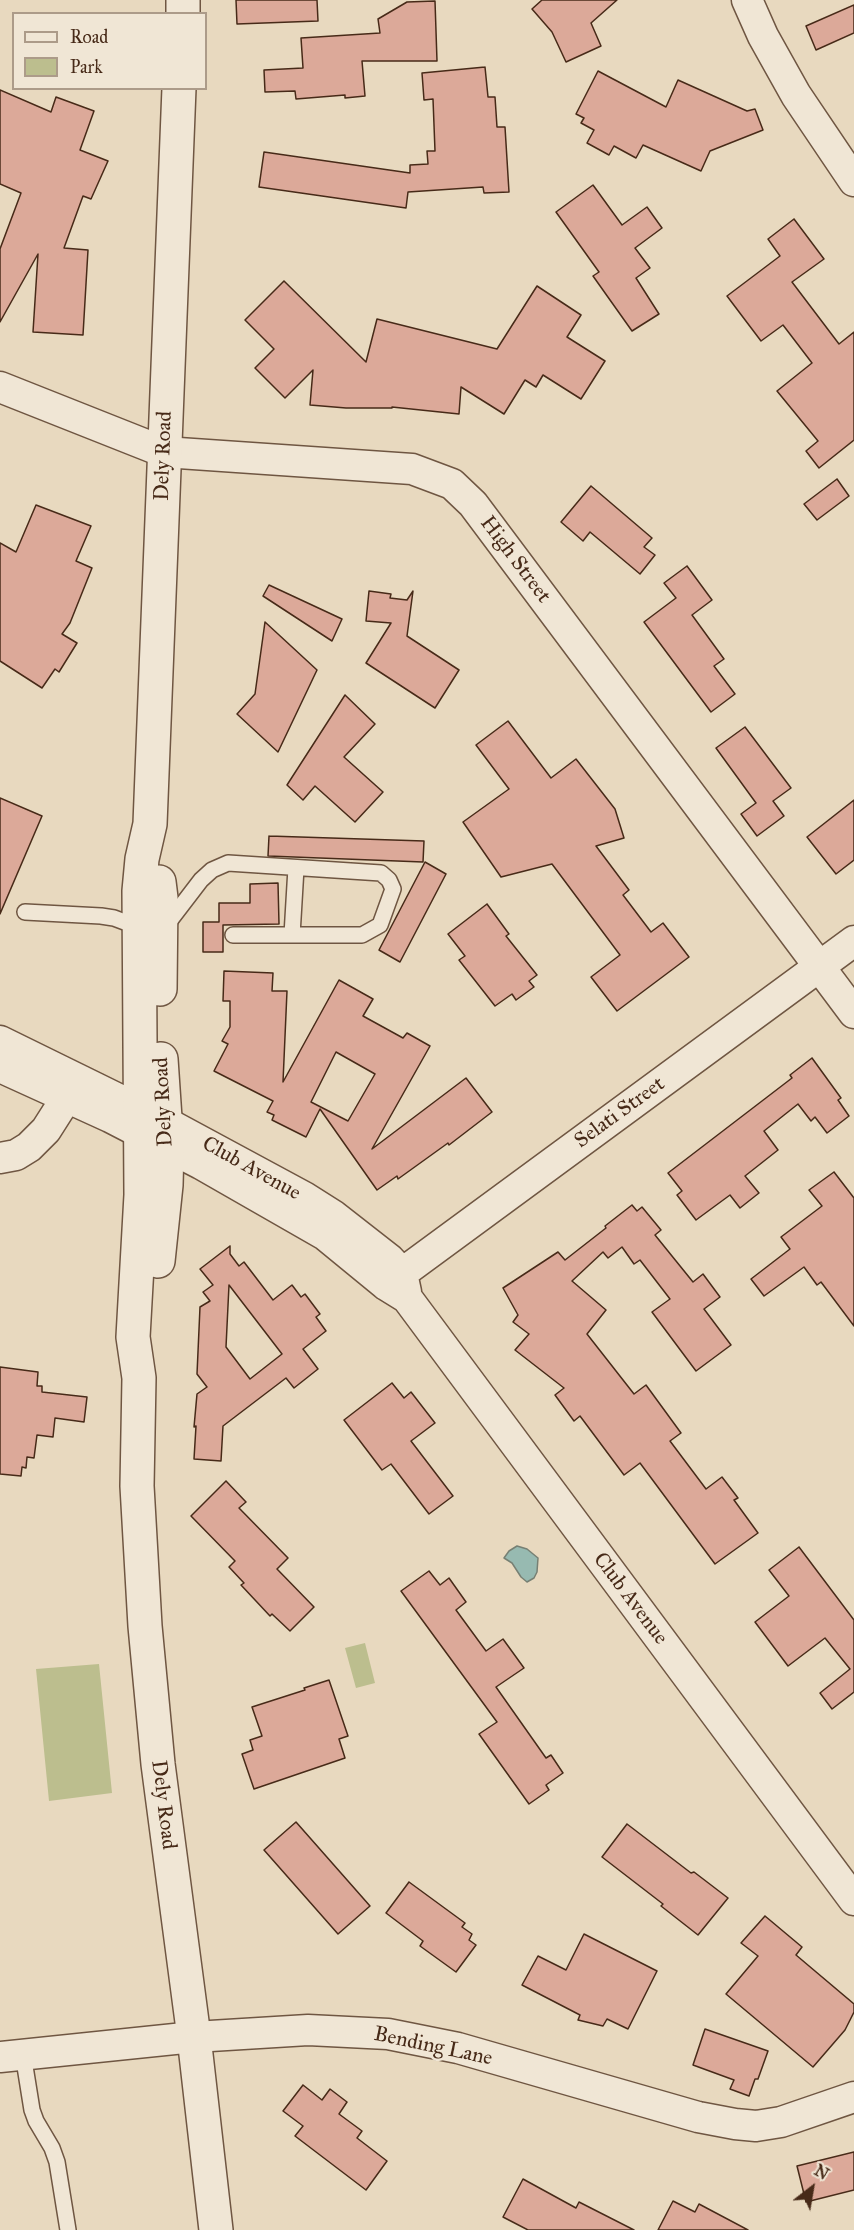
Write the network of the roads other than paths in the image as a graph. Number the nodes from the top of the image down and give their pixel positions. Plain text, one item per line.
1 (747, 0) edge
2 (179, 90) edge
3 (854, 181) edge
4 (0, 387) edge
5 (164, 452) junction
6 (296, 868) junction
7 (25, 912) dead end
8 (149, 929) junction
9 (233, 935) dead end
10 (292, 935) junction
11 (854, 941) edge
12 (819, 967) junction
13 (854, 1013) edge
14 (0, 1041) edge
15 (0, 1067) edge
16 (72, 1088) junction
17 (153, 1128) junction
18 (0, 1158) edge
19 (398, 1285) junction
20 (854, 1900) edge
21 (194, 2037) junction
22 (12, 2056) edge
23 (854, 2097) edge
24 (68, 2230) edge
25 (216, 2230) edge

1 - 3 street
2 - 5 street, Dely Road
4 - 5 street, High Street
5 - 8 street, Dely Road
5 - 12 street, High Street
6 - 8 lane
6 - 10 lane
6 - 10 lane
7 - 8 lane
8 - 17 street, Dely Road
9 - 10 lane
11 - 12 street, Selati Street
12 - 13 street, High Street
12 - 19 street, Selati Street
14 - 16 street, Club Avenue
15 - 16 street, Club Avenue
16 - 17 street, Club Avenue
16 - 18 street
17 - 19 street, Club Avenue
17 - 21 street, Dely Road
19 - 20 street, Club Avenue
21 - 22 street, Bending Lane
21 - 23 street, Bending Lane
21 - 25 street, Dely Road
22 - 24 lane

